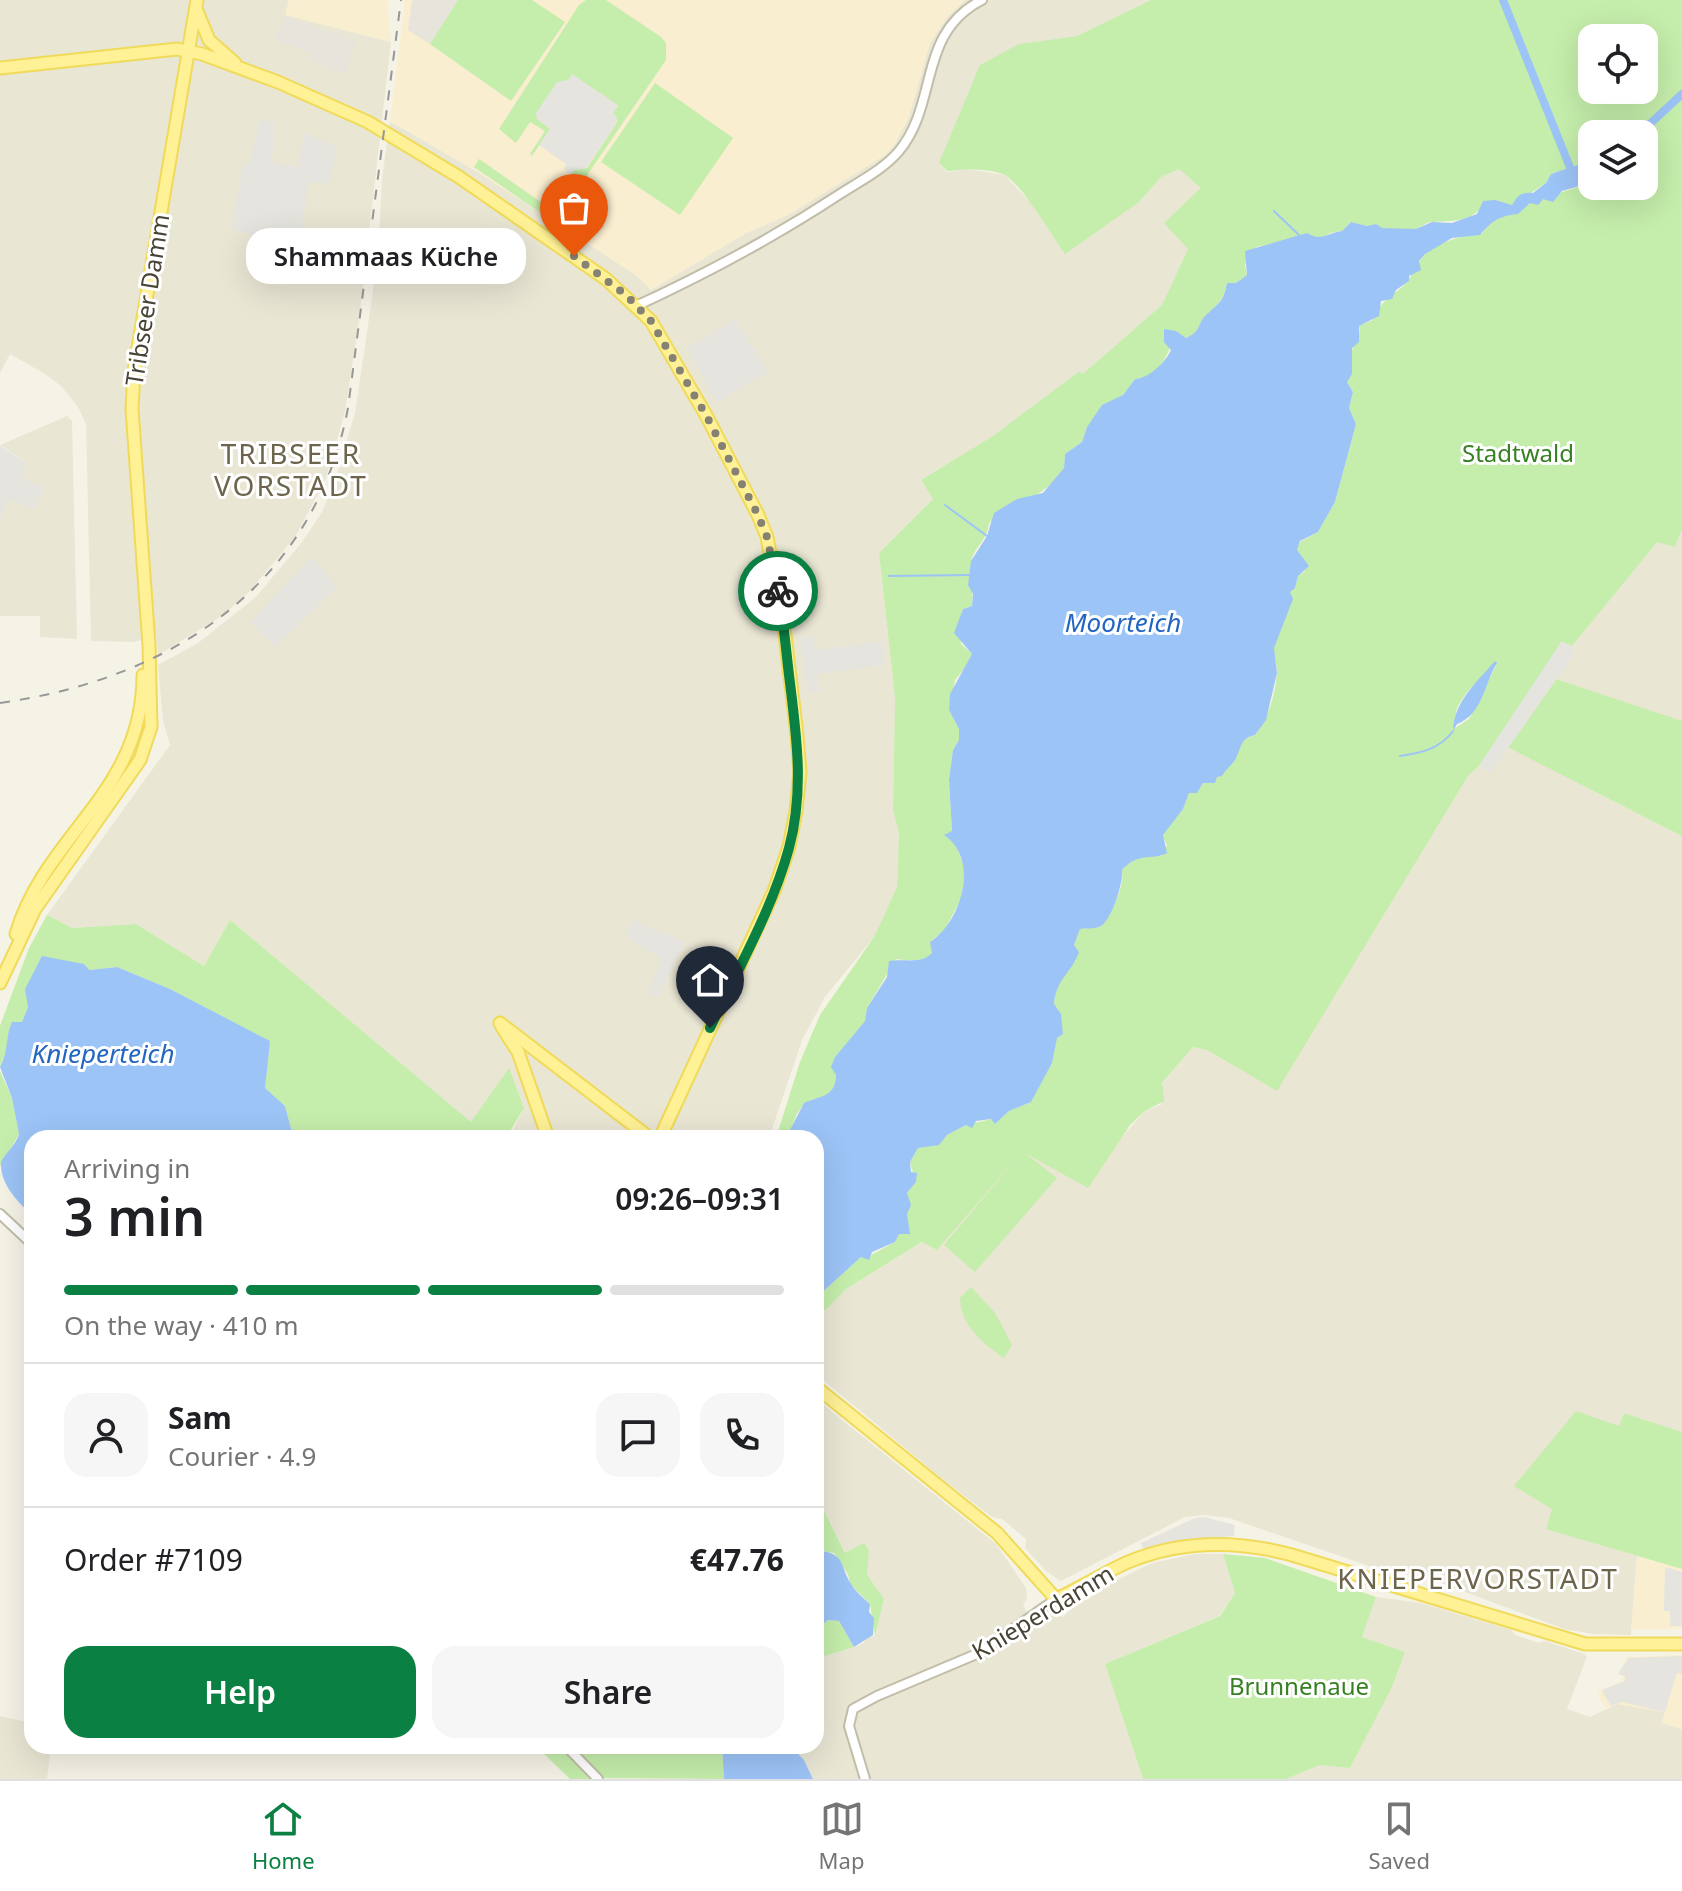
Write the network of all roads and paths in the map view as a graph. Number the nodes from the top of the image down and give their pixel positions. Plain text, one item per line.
1 (982, 0) edge
2 (196, 4) edge
3 (190, 51) junction
4 (238, 67) junction
5 (0, 68) edge
6 (636, 306) junction
7 (2, 980) edge
8 (551, 1061) junction
9 (527, 1080) junction
10 (668, 1119) junction
11 (545, 1130) edge
12 (641, 1130) edge
13 (653, 1130) edge
14 (663, 1130) edge
15 (0, 1214) edge
16 (24, 1236) edge
17 (824, 1393) edge
18 (1056, 1599) junction
19 (1682, 1644) edge
20 (574, 1754) edge
21 (598, 1779) edge
22 (865, 1779) edge

1 - 6 street
2 - 3 main road, Tribseer Damm
2 - 4 main road
3 - 4 main road
3 - 5 main road
3 - 7 main road, Tribseer Damm
4 - 6 main road
6 - 10 main road
8 - 9 main road
8 - 9 main road
8 - 12 main road
9 - 11 main road
10 - 13 main road
10 - 14 main road
15 - 16 street
17 - 18 main road
18 - 19 main road, Knieperdamm
18 - 22 street, Knieperdamm
20 - 21 street

